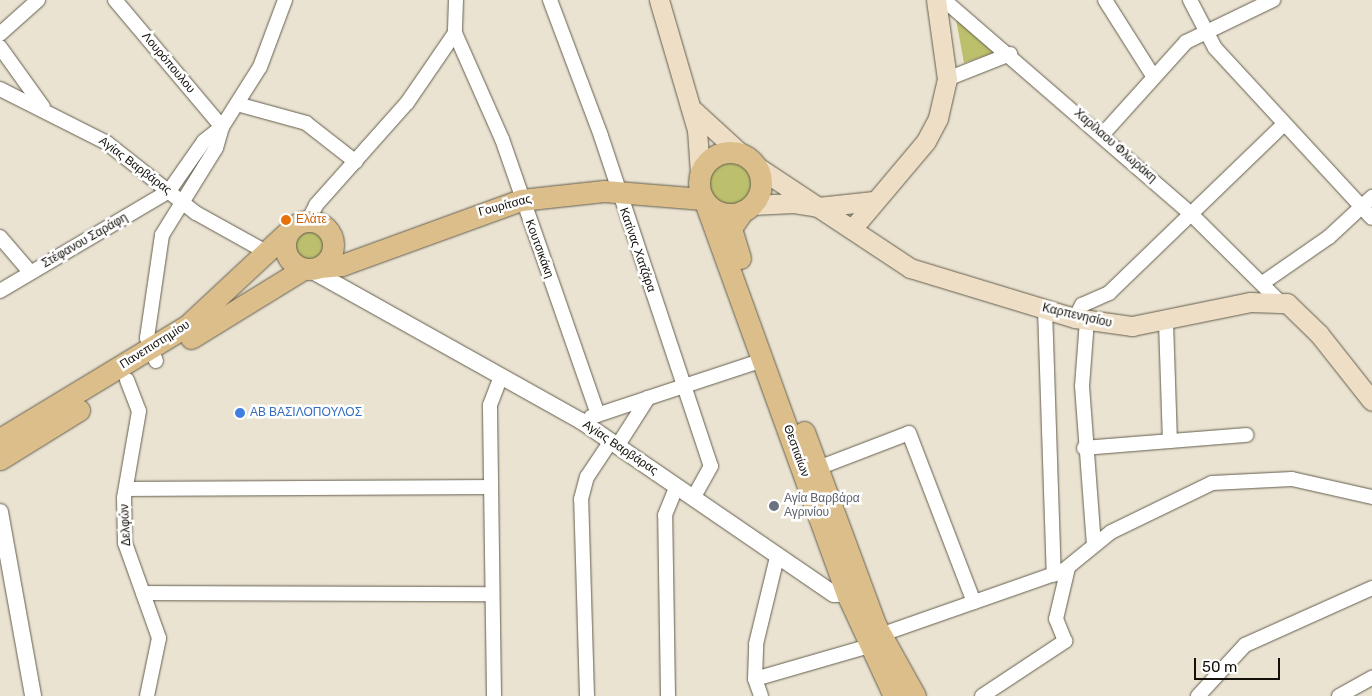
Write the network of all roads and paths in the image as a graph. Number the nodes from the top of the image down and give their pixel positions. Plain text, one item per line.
1 (38, 0) edge
2 (115, 0) edge
3 (285, 0) edge
4 (456, 0) edge
5 (550, 0) edge
6 (659, 0) edge
7 (936, 0) edge
8 (944, 0) edge
9 (1105, 0) edge
10 (1190, 0) edge
11 (1273, 0) edge
12 (1203, 30) junction
13 (455, 33) junction
14 (0, 34) edge
15 (0, 47) edge
16 (1010, 54) junction
17 (1152, 76) junction
18 (947, 78) junction
19 (0, 89) edge
20 (237, 104) junction
21 (43, 107) junction
22 (691, 108) junction
23 (222, 126) junction
24 (1282, 126) junction
25 (1102, 135) junction
26 (748, 159) junction
27 (356, 162) junction
28 (896, 179) junction
29 (702, 189) junction
30 (169, 191) junction
31 (618, 192) junction
32 (1372, 197) edge
33 (521, 200) junction
34 (874, 201) junction
35 (181, 202) junction
36 (147, 206) junction
37 (818, 207) junction
38 (1362, 207) junction
39 (748, 208) junction
40 (1189, 212) junction
41 (1372, 218) edge
42 (167, 223) junction
43 (300, 225) junction
44 (857, 233) junction
45 (0, 237) edge
46 (332, 238) junction
47 (266, 252) junction
48 (342, 265) junction
49 (311, 268) junction
50 (30, 272) junction
51 (282, 280) junction
52 (1264, 282) junction
53 (0, 291) edge
54 (1278, 300) junction
55 (369, 306) junction
56 (1045, 309) junction
57 (1081, 319) junction
58 (1166, 322) junction
59 (153, 355) junction
60 (763, 360) junction
61 (123, 374) junction
62 (501, 376) junction
63 (683, 386) junction
64 (648, 398) junction
65 (1372, 401) edge
66 (598, 415) junction
67 (581, 421) junction
68 (1246, 435) dead end
69 (0, 439) edge
70 (1170, 441) junction
71 (614, 443) junction
72 (1084, 448) junction
73 (0, 459) edge
74 (818, 468) junction
75 (676, 486) junction
76 (490, 487) junction
77 (127, 489) junction
78 (693, 498) junction
79 (1372, 498) edge
80 (0, 512) edge
81 (1094, 544) junction
82 (777, 557) junction
83 (1068, 568) junction
84 (1054, 575) junction
85 (1372, 588) edge
86 (144, 593) junction
87 (492, 594) junction
88 (855, 594) junction
89 (974, 602) junction
90 (874, 641) junction
91 (755, 678) junction
92 (1372, 678) edge
93 (33, 696) edge
94 (147, 696) edge
95 (494, 696) edge
96 (587, 696) edge
97 (668, 696) edge
98 (761, 696) edge
99 (894, 696) edge
100 (915, 696) edge
101 (982, 696) edge
102 (1198, 696) edge
103 (1339, 696) edge

1 - 14 street
2 - 23 street, Λουρόπουλου
3 - 20 street
4 - 13 street, Κουτσικάκη
5 - 31 street, Κατίνας Χατζάρα
6 - 22 main road
7 - 18 main road
8 - 16 street, Χαρίλαου Φλωράκη
9 - 17 street
10 - 12 street
11 - 12 street
12 - 17 street
12 - 24 street
13 - 27 street
13 - 33 street, Κουτσικάκη
15 - 21 street
16 - 18 street
16 - 25 street, Χαρίλαου Φλωράκη
17 - 25 street
18 - 28 main road
19 - 21 street, Αγίας Βαρβάρας
20 - 23 street
20 - 27 street
21 - 30 street, Αγίας Βαρβάρας
22 - 26 main road, Καρπενησίου
22 - 29 main road
23 - 30 street
23 - 35 street
24 - 38 street
24 - 40 street
25 - 40 street, Χαρίλαου Φλωράκη
26 - 29 main road
26 - 37 main road, Καρπενησίου
26 - 39 main road
27 - 43 street
28 - 34 main road
28 - 44 main road
29 - 31 main road, Γουρίτσας
29 - 39 main road
29 - 60 main road, Θεστιαίων
30 - 35 street, Αγίας Βαρβάρας
30 - 36 street, Στέφανου Σαράφη
31 - 33 main road, Γουρίτσας
31 - 63 street, Κατίνας Χατζάρα
32 - 38 street
33 - 48 main road, Γουρίτσας
33 - 66 street, Κουτσικάκη
34 - 37 main road
34 - 44 main road
35 - 42 street
35 - 47 street, Αγίας Βαρβάρας
36 - 42 street
36 - 50 street, Στέφανου Σαράφη
37 - 39 main road, Καρπενησίου
37 - 44 main road, Καρπενησίου
38 - 41 street
38 - 52 street
39 - 74 main road, Θεστιαίων
40 - 52 street, Χαρίλαου Φλωράκη
40 - 57 street
42 - 59 street
43 - 46 main road
43 - 47 main road, Πανεπιστημίου
43 - 49 main road
44 - 56 main road, Καρπενησίου
45 - 50 street
46 - 48 main road
46 - 49 main road
47 - 51 main road
47 - 59 main road, Πανεπιστημίου
48 - 49 main road, Γουρίτσας
48 - 55 street, Αγίας Βαρβάρας
49 - 51 main road, Πανεπιστημίου
49 - 55 street, Αγίας Βαρβάρας
50 - 53 street, Στέφανου Σαράφη
51 - 59 main road, Πανεπιστημίου
52 - 54 street, Χαρίλαου Φλωράκη
54 - 58 main road, Καρπενησίου
54 - 65 main road
55 - 62 street, Αγίας Βαρβάρας
56 - 57 main road, Καρπενησίου
56 - 84 street
57 - 58 main road, Καρπενησίου
57 - 72 street
58 - 70 street
59 - 61 main road, Πανεπιστημίου
60 - 63 street
60 - 88 main road, Θεστιαίων
61 - 69 main road, Πανεπιστημίου
61 - 73 main road, Πανεπιστημίου
61 - 77 street, Δελφών
62 - 67 street, Αγίας Βαρβάρας
62 - 76 street
63 - 64 street
63 - 78 street, Κατίνας Χατζάρα
64 - 66 street
64 - 71 street
66 - 67 street
67 - 71 street, Αγίας Βαρβάρας
68 - 70 street
70 - 72 street
71 - 75 street, Αγίας Βαρβάρας
71 - 96 street
72 - 81 street
74 - 88 main road, Θεστιαίων
74 - 89 street
75 - 78 street, Αγίας Βαρβάρας
75 - 97 street
76 - 77 street
76 - 87 street
77 - 86 street, Δελφών
78 - 82 street, Αγίας Βαρβάρας
79 - 81 street
80 - 93 street
81 - 83 street
82 - 88 street, Αγίας Βαρβάρας
82 - 91 street
83 - 84 street
83 - 101 street
84 - 89 street
85 - 102 street
86 - 87 street
86 - 94 street, Δελφών
87 - 95 street
88 - 90 main road, Θεστιαίων
89 - 90 street
90 - 91 street
90 - 99 main road, Θεστιαίων
90 - 100 main road, Θεστιαίων
91 - 98 street
92 - 103 street

